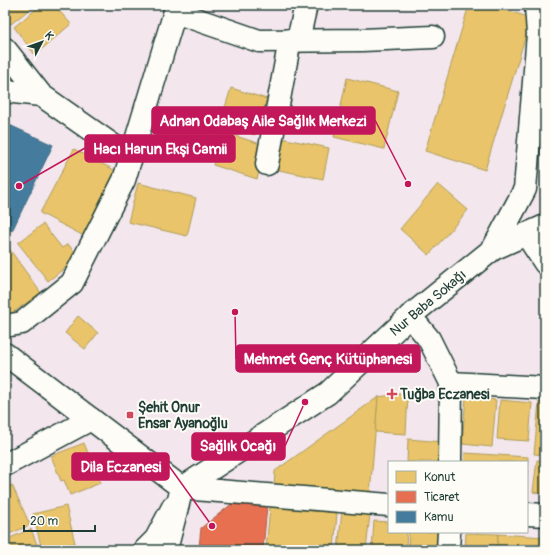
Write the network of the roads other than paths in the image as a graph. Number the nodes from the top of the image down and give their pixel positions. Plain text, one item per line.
1 (306, 5) edge
2 (536, 5) edge
3 (176, 9) edge
4 (433, 37) dead end
5 (294, 40) junction
6 (5, 49) edge
7 (5, 91) edge
8 (40, 95) junction
9 (131, 158) junction
10 (267, 164) dead end
11 (535, 230) edge
12 (493, 249) junction
13 (545, 263) edge
14 (410, 316) junction
15 (5, 326) edge
16 (5, 354) edge
17 (451, 383) junction
18 (545, 388) edge
19 (91, 419) junction
20 (450, 461) edge
21 (5, 465) edge
22 (182, 488) junction
23 (388, 505) edge
24 (528, 514) edge
25 (545, 515) edge
26 (449, 533) edge
27 (145, 550) edge
28 (166, 550) edge
29 (448, 550) edge

1 - 5 street
2 - 12 street
3 - 5 street
3 - 9 street
4 - 5 street
5 - 10 street
6 - 8 street
7 - 8 street
8 - 9 street
9 - 15 street
11 - 12 street
11 - 13 street
12 - 14 street, Nur Baba Sokağı
14 - 17 street
14 - 22 street, Nur Baba Sokağı
16 - 19 street
17 - 18 street
17 - 20 street
19 - 21 street
19 - 22 street
22 - 23 street
22 - 27 street
22 - 28 street
24 - 25 street
26 - 29 street

